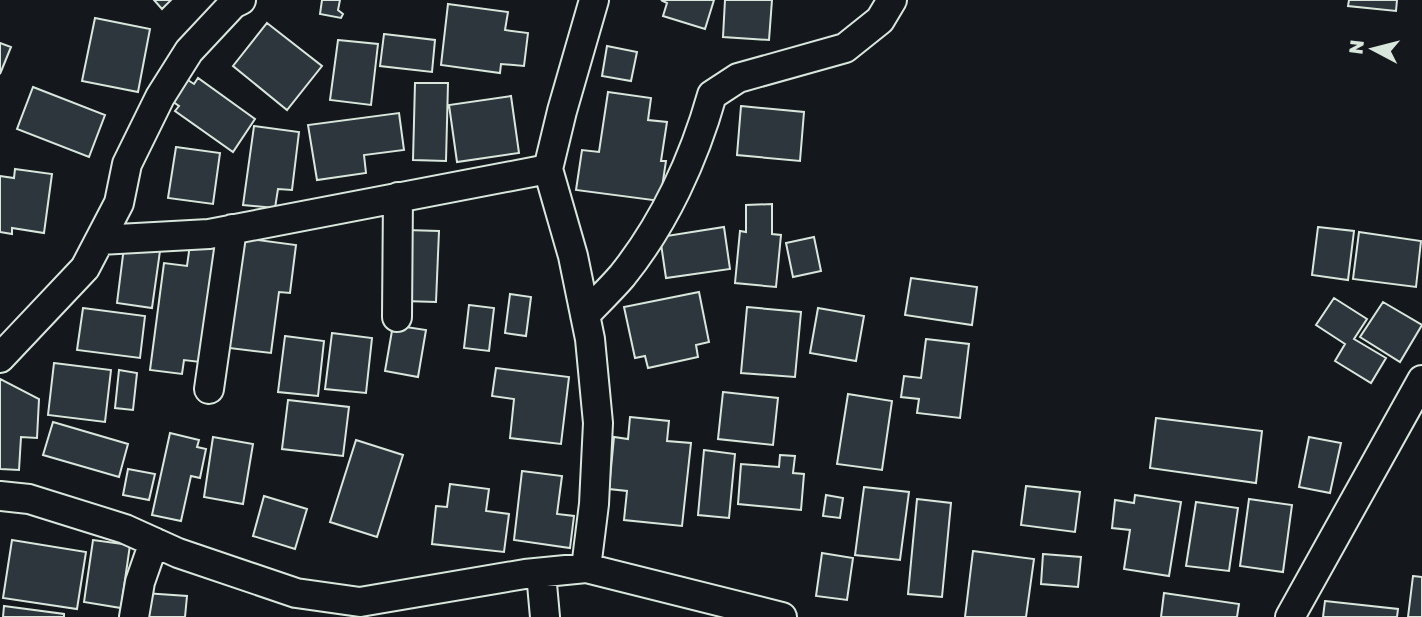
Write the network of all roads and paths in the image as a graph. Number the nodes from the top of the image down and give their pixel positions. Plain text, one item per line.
1 (240, 0) edge
2 (594, 0) edge
3 (892, 0) edge
4 (548, 169) junction
5 (398, 197) junction
6 (232, 229) junction
7 (100, 240) junction
8 (585, 315) junction
9 (397, 317) dead end
10 (0, 358) edge
11 (1422, 380) edge
12 (209, 389) dead end
13 (0, 496) edge
14 (154, 542) junction
15 (586, 568) junction
16 (541, 573) junction
17 (134, 617) edge
18 (545, 617) edge
19 (782, 617) edge
20 (1290, 617) edge

1 - 7 street
2 - 4 street
3 - 8 street
4 - 5 street
4 - 8 street
5 - 6 street
5 - 9 street
6 - 7 street
6 - 12 street
7 - 10 street
8 - 15 street
11 - 20 street
13 - 14 street
14 - 16 street
14 - 17 street
15 - 16 street
15 - 19 street
16 - 18 street

